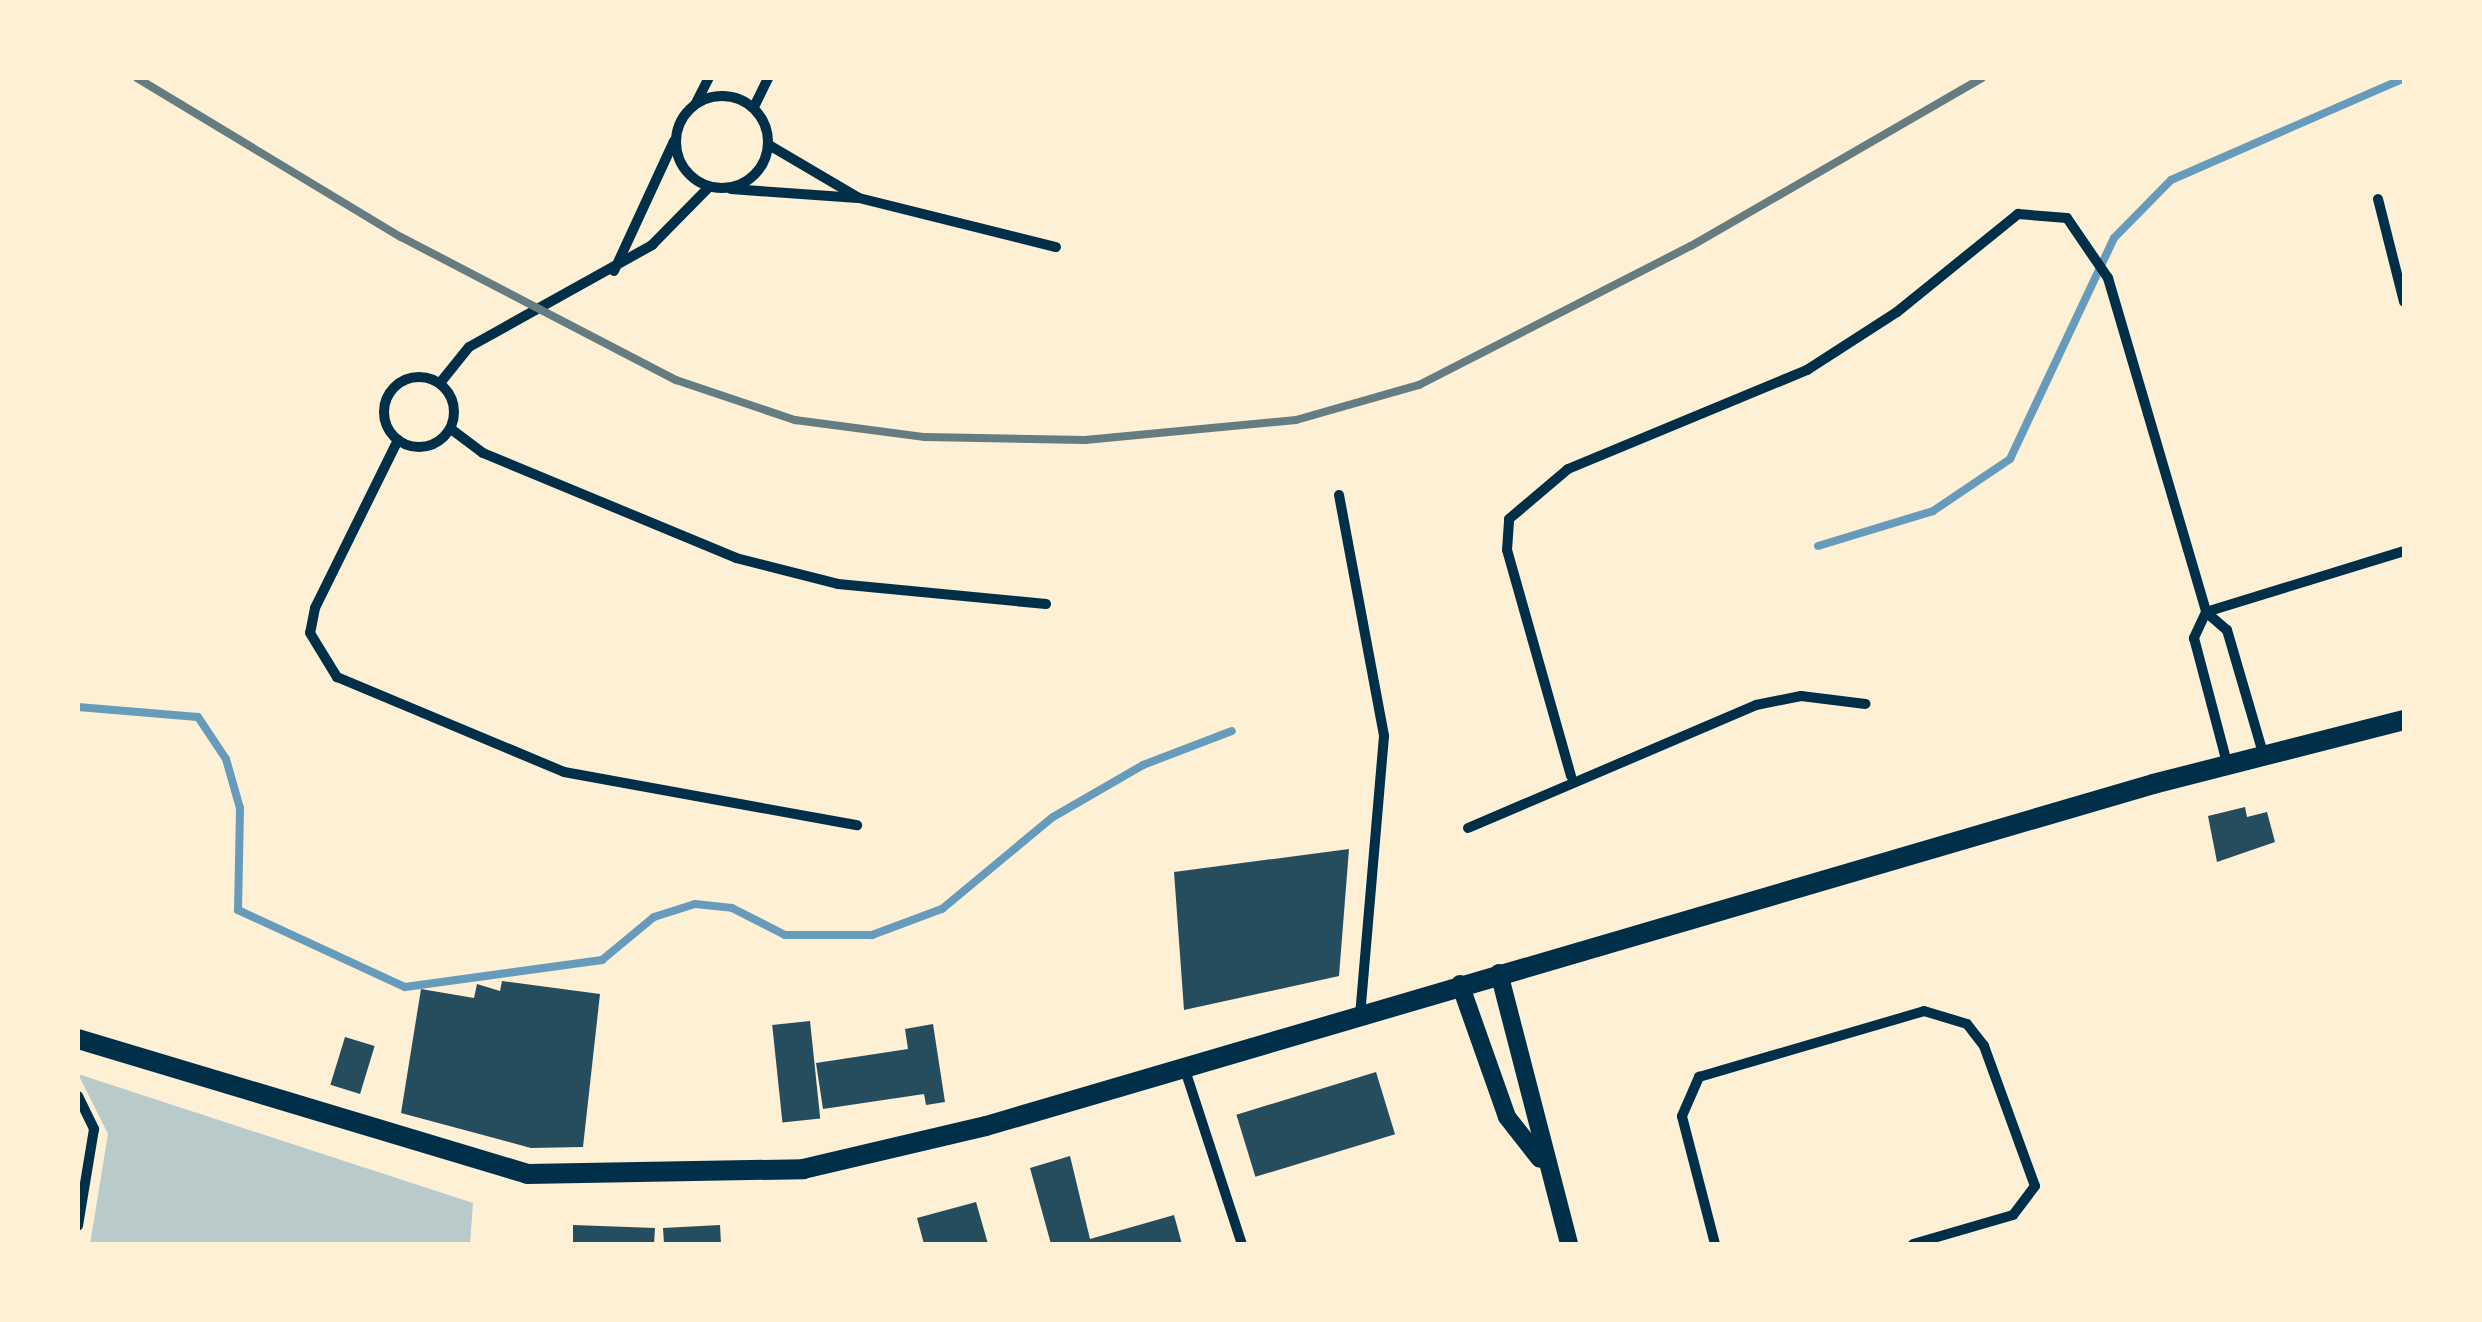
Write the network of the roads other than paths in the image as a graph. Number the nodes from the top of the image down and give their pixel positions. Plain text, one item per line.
1 (710, 78) edge
2 (768, 78) edge
3 (696, 104) junction
4 (754, 107) junction
5 (675, 139) junction
6 (770, 145) junction
7 (709, 187) junction
8 (728, 188) junction
9 (859, 198) junction
10 (2378, 199) dead end
11 (1056, 247) dead end
12 (614, 272) junction
13 (2404, 302) edge
14 (440, 383) junction
15 (451, 428) junction
16 (398, 440) junction
17 (1339, 495) dead end
18 (2404, 551) edge
19 (1046, 604) dead end
20 (2206, 612) junction
21 (1866, 704) dead end
22 (2404, 720) edge
23 (2264, 753) junction
24 (2227, 763) junction
25 (1571, 776) junction
26 (857, 826) dead end
27 (1468, 828) dead end
28 (1499, 973) junction
29 (1460, 984) junction
30 (1360, 1015) junction
31 (78, 1039) edge
32 (1185, 1070) junction
33 (78, 1096) edge
34 (1540, 1159) junction
35 (78, 1226) edge
36 (1242, 1244) edge
37 (1569, 1244) edge
38 (1715, 1244) edge
39 (1913, 1244) edge

1 - 3 street
2 - 4 street
3 - 4 street
3 - 5 street
4 - 6 street
5 - 7 street
5 - 12 street
6 - 8 street
6 - 9 street
7 - 8 street
7 - 12 street
8 - 9 street
9 - 11 street
10 - 13 street
12 - 14 street
14 - 15 street
14 - 16 street
15 - 16 street
15 - 19 street
16 - 26 street
17 - 30 street
18 - 20 street
20 - 23 street
20 - 24 street
20 - 25 street
21 - 25 street
22 - 23 main road
23 - 24 main road
24 - 28 main road
25 - 27 street
28 - 29 main road
28 - 34 street
29 - 30 main road
29 - 34 street
30 - 32 main road
31 - 32 main road
32 - 36 street
33 - 35 street
34 - 37 street
38 - 39 street

